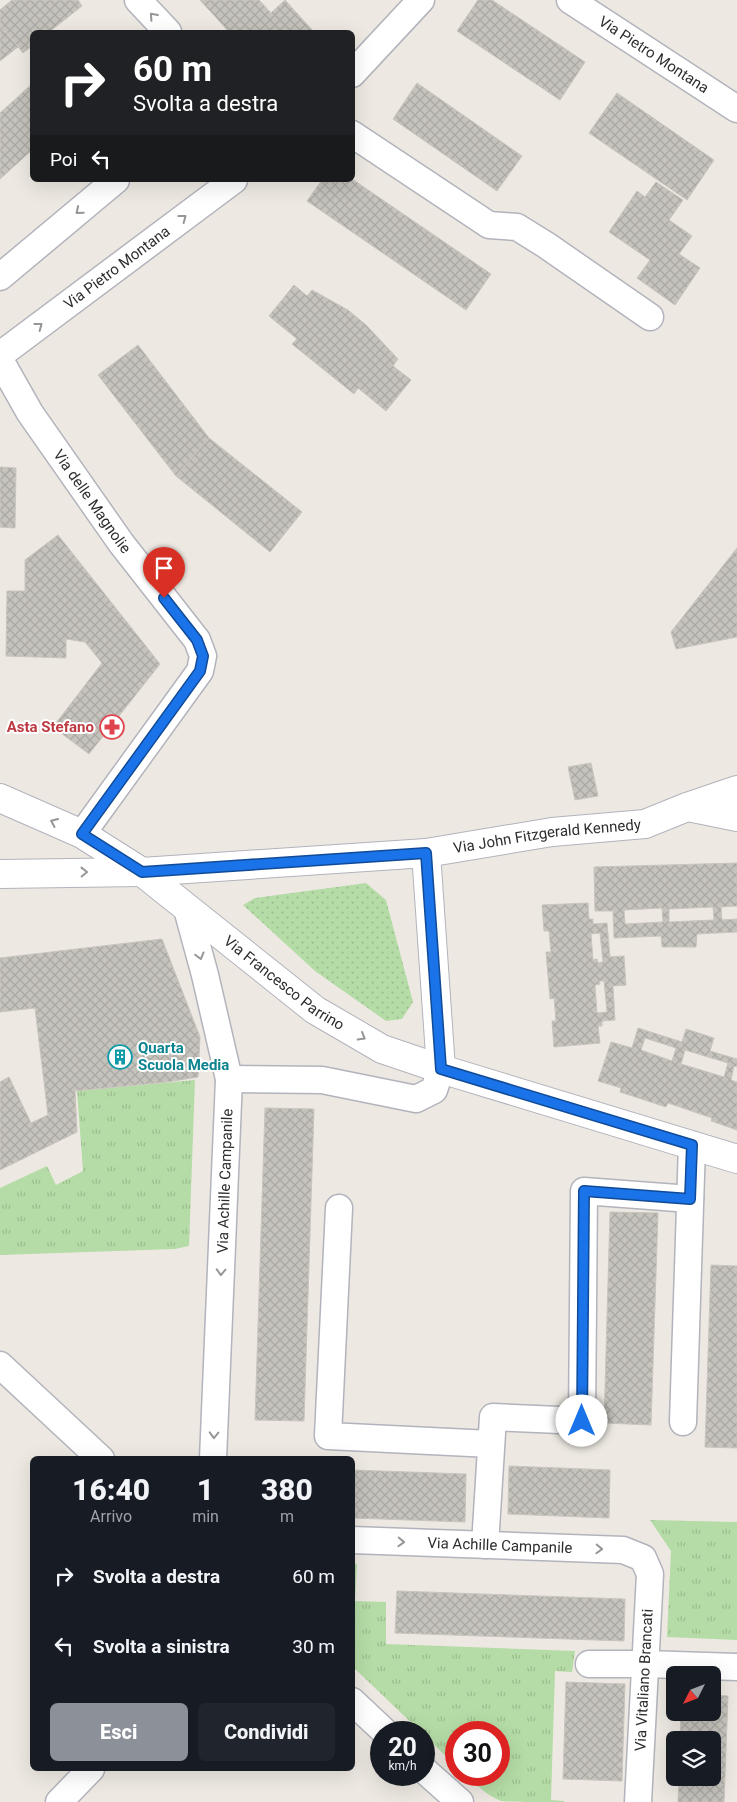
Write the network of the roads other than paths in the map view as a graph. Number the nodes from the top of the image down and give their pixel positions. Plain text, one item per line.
1 (138, 0) edge
2 (421, 0) edge
3 (570, 0) edge
4 (166, 30) edge
5 (355, 71) edge
6 (737, 109) edge
7 (355, 136) edge
8 (114, 182) edge
9 (231, 182) edge
10 (0, 277) edge
11 (650, 317) dead end
12 (0, 355) edge
13 (0, 360) edge
14 (737, 790) edge
15 (0, 798) edge
16 (687, 807) junction
17 (737, 817) edge
18 (82, 834) junction
19 (426, 853) junction
20 (142, 872) junction
21 (0, 874) edge
22 (187, 909) junction
23 (441, 1069) junction
24 (229, 1079) junction
25 (692, 1145) junction
26 (737, 1159) edge
27 (690, 1199) junction
28 (338, 1208) dead end
29 (0, 1364) edge
30 (683, 1422) dead end
31 (491, 1444) junction
32 (98, 1456) edge
33 (213, 1456) edge
34 (355, 1540) edge
35 (486, 1545) junction
36 (643, 1558) joint
37 (589, 1664) dead end
38 (645, 1664) junction
39 (737, 1667) edge
40 (355, 1704) edge
41 (373, 1721) edge
42 (89, 1771) edge
43 (435, 1780) edge
44 (59, 1802) edge
45 (460, 1802) edge
46 (638, 1802) edge

4 -> 1 street
2 - 5 street
3 - 6 street, Via Pietro Montana
7 - 11 street
8 -> 10 street
12 -> 9 street, Via Pietro Montana
13 - 18 street, Via delle Magnolie
14 - 16 street, Via John Fitzgerald Kennedy
18 -> 15 street
16 - 17 street
16 - 19 street, Via John Fitzgerald Kennedy
18 - 20 street
19 - 20 street, Via John Fitzgerald Kennedy
19 - 23 street
21 -> 20 street, Via John Fitzgerald Kennedy
20 - 22 street, Via Francesco Parrino
22 -> 23 street, Via Francesco Parrino
22 -> 24 street, Via Achille Campanile
23 - 24 street
23 - 25 street, Via Francesco Parrino
24 -> 33 street, Via Achille Campanile
25 - 26 street, Via Francesco Parrino
25 - 27 street
27 - 30 street
27 - 31 street
28 - 31 street
29 - 32 street
31 - 35 street
34 -> 35 street, Via Achille Campanile
35 -> 36 street, Via Achille Campanile
36 - 38 street, Via Vitaliano Brancati
37 - 38 street
38 - 39 street
38 - 46 street, Via Vitaliano Brancati
40 - 41 street
42 - 44 street
43 - 45 street

